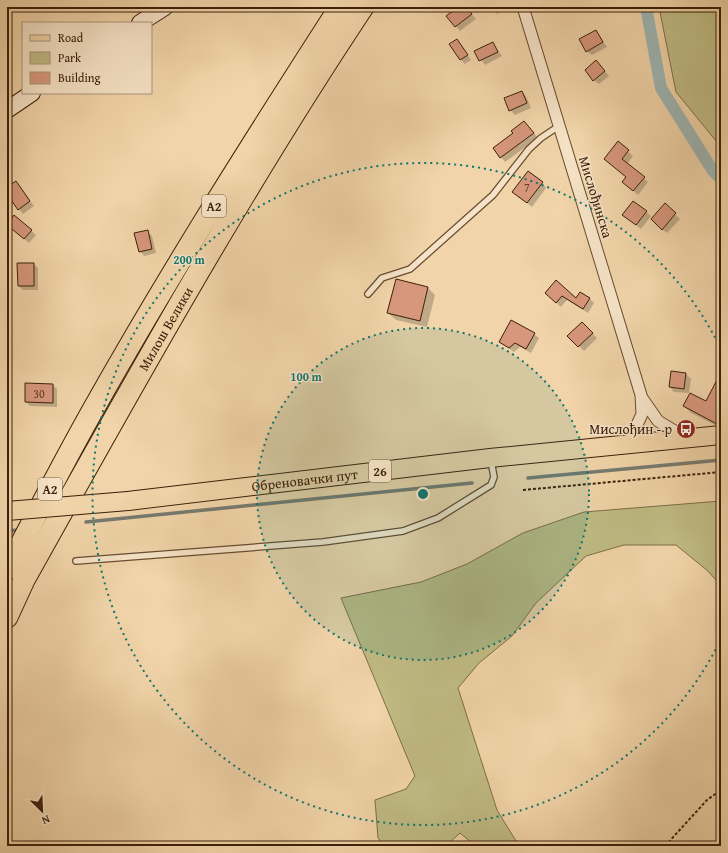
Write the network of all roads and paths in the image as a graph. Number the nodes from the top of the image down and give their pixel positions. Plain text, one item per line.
1 (165, 7) edge
2 (340, 7) edge
3 (363, 7) edge
4 (523, 7) edge
5 (142, 22) edge
6 (31, 94) edge
7 (7, 110) edge
8 (559, 126) junction
9 (368, 294) dead end
10 (641, 395) junction
11 (721, 435) edge
12 (686, 438) junction
13 (633, 443) junction
14 (490, 458) junction
15 (721, 472) edge
16 (523, 490) dead end
17 (7, 512) edge
18 (76, 561) dead end
19 (7, 570) edge
20 (7, 617) edge
21 (721, 790) edge
22 (665, 846) edge

1 - 5 main road
2 - 19 highway, Милош Велики / A2
3 - 20 highway, Милош Велики / A2
4 - 8 street, Мислођинска
6 - 7 main road
8 - 9 lane
8 - 10 street, Мислођинска
10 - 12 street, Мислођинска
10 - 13 street, Мислођинска
11 - 12 main road, Обреновачки пут / 26
12 - 13 main road, Обреновачки пут / 26
13 - 14 main road, Обреновачки пут / 26
14 - 17 main road, Обреновачки пут / 26, bridge
14 - 18 lane
15 - 16 path
21 - 22 path

